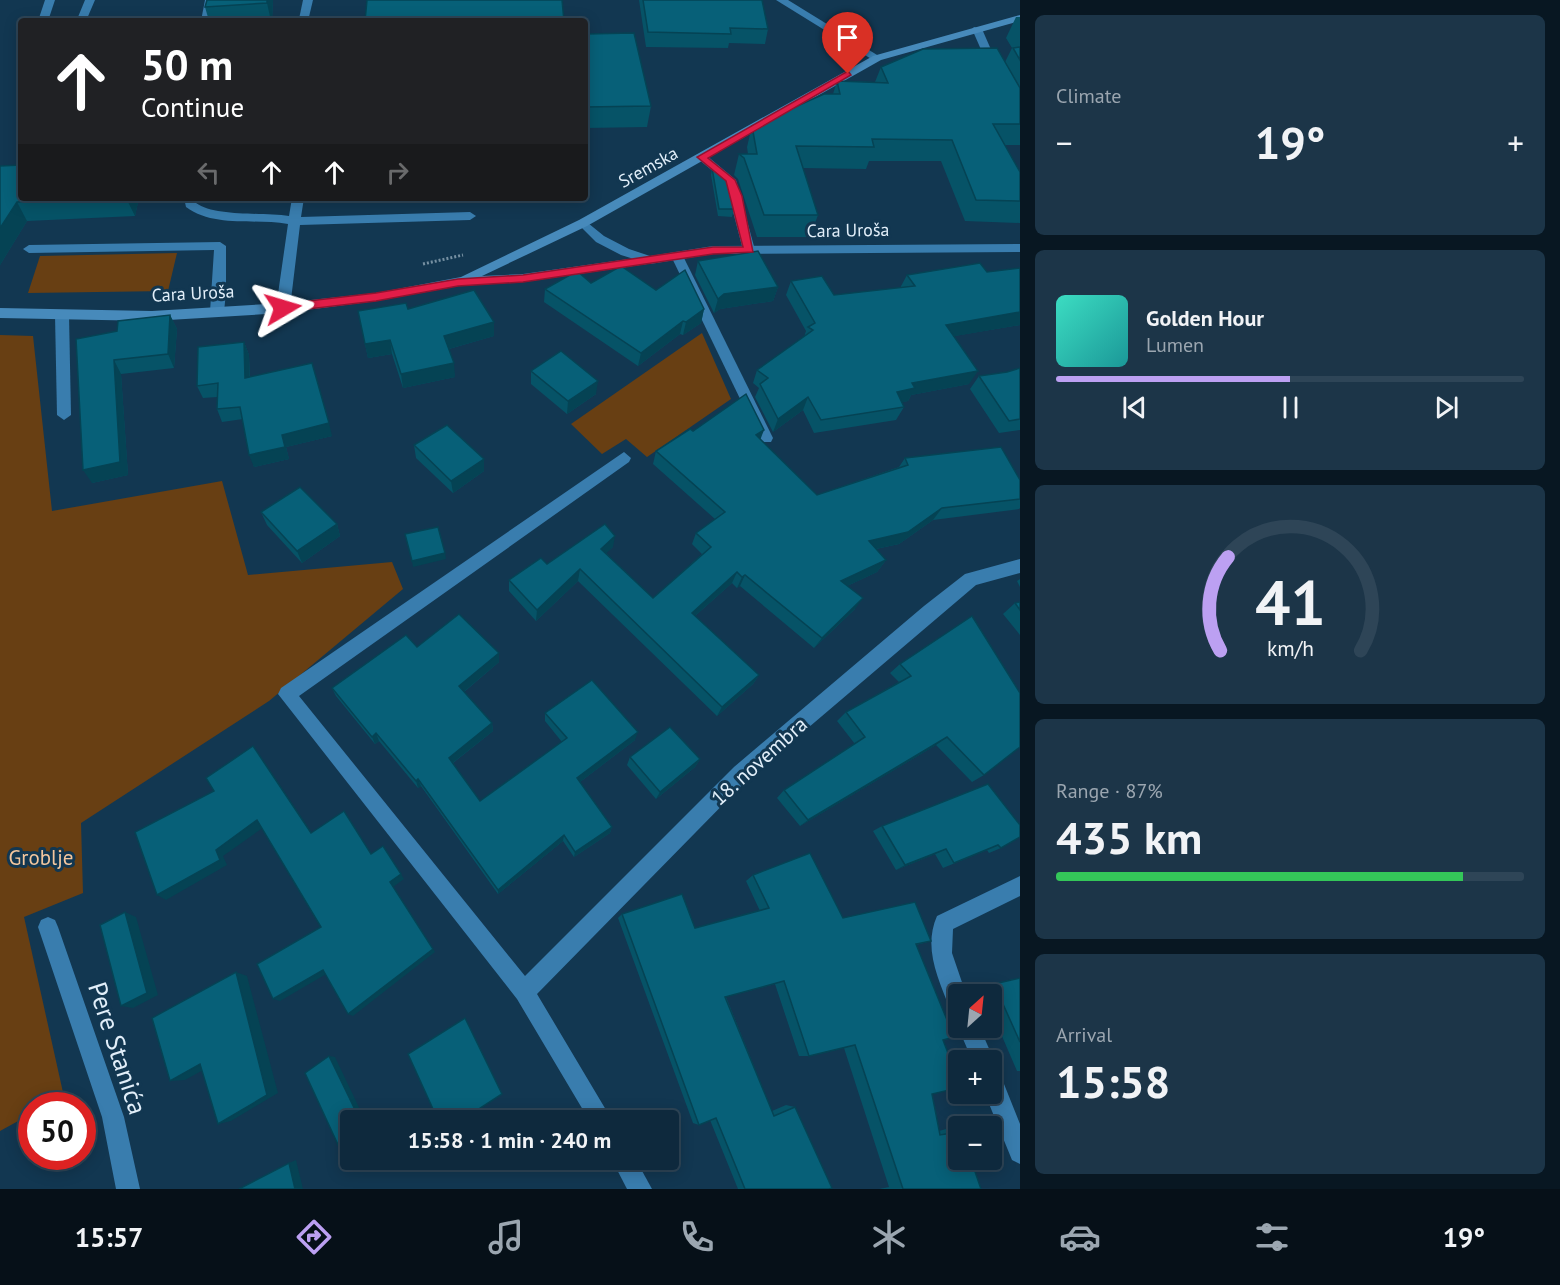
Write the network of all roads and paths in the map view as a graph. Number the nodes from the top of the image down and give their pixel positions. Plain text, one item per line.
1 (50, 0) edge
2 (90, 0) edge
3 (210, 0) edge
4 (308, 0) edge
5 (781, 0) edge
6 (44, 18) edge
7 (83, 18) edge
8 (207, 18) edge
9 (304, 18) edge
10 (1020, 18) edge
11 (977, 29) junction
12 (877, 58) junction
13 (998, 75) edge
14 (702, 157) junction
15 (190, 201) edge
16 (297, 201) edge
17 (471, 216) dead end
18 (294, 221) junction
19 (583, 223) junction
20 (1020, 248) edge
21 (28, 249) dead end
22 (749, 250) junction
23 (677, 256) junction
24 (650, 260) junction
25 (458, 282) junction
26 (283, 308) junction
27 (217, 312) junction
28 (0, 313) edge
29 (62, 315) junction
30 (64, 415) dead end
31 (766, 438) edge
32 (624, 458) dead end
33 (1020, 566) edge
34 (1020, 886) edge
35 (48, 927) dead end
36 (951, 984) edge
37 (524, 992) junction
38 (1001, 1104) edge
39 (595, 1110) edge
40 (1020, 1152) edge
41 (629, 1170) edge
42 (128, 1189) edge
43 (639, 1189) edge

1 - 6 street
2 - 7 street
3 - 8 street
4 - 9 street
5 - 12 street
10 - 11 main road, Sremska
11 - 12 main road, Sremska
11 - 13 street
12 - 14 main road, Sremska
14 - 19 main road, Sremska
14 - 22 street
15 - 18 street
16 - 18 street
17 - 18 street
18 - 26 street
19 - 24 street, Cara Uroša
19 - 25 main road, Sremska
20 - 22 street, Cara Uroša
21 - 27 street
22 - 23 street, Cara Uroša
23 - 24 street, Cara Uroša
23 - 31 street
24 - 25 main road
25 - 26 main road, Cara Uroša
26 - 27 main road, Cara Uroša
27 - 29 main road, Cara Uroša
28 - 29 main road, Cara Uroša
29 - 30 street
32 - 37 street
33 - 37 street, 18. novembra
34 - 36 street
35 - 42 street, Pere Stanića
37 - 39 street
38 - 40 street
41 - 43 street

